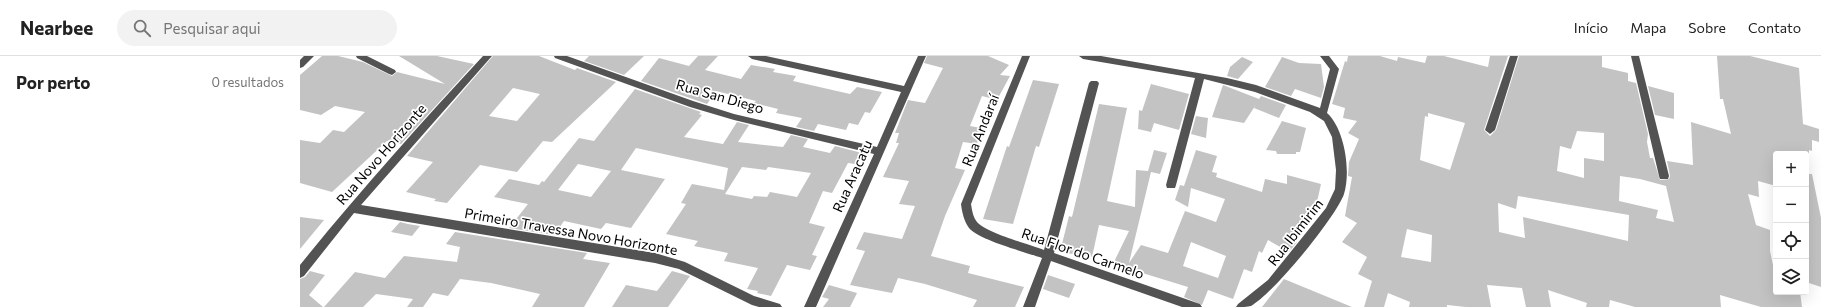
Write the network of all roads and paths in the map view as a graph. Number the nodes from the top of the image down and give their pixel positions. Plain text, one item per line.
1 (310, 56) edge
2 (360, 56) edge
3 (474, 56) edge
4 (558, 56) edge
5 (752, 56) edge
6 (922, 56) edge
7 (1026, 56) edge
8 (1084, 56) edge
9 (1324, 56) edge
10 (1514, 56) edge
11 (1635, 56) edge
12 (486, 58) edge
13 (300, 64) edge
14 (392, 72) dead end
15 (1200, 76) junction
16 (1094, 82) dead end
17 (906, 90) junction
18 (1323, 114) junction
19 (1490, 130) dead end
20 (878, 151) junction
21 (1664, 176) dead end
22 (1171, 185) dead end
23 (352, 208) junction
24 (968, 216) joint
25 (1048, 255) junction
26 (300, 273) edge
27 (776, 307) edge
28 (810, 307) edge
29 (1029, 307) edge
30 (1196, 307) edge
31 (1242, 307) edge

1 - 13 street
2 - 14 street
3 - 12 street
4 - 20 street, Rua San Diego
5 - 17 street
6 - 17 street, Rua Aracatu
7 - 24 street, Rua Andaraí
8 - 15 street
9 - 18 street
10 - 19 street
11 - 21 street
12 - 23 street, Rua Novo Horizonte
15 - 18 street
15 - 22 street
16 - 25 street
17 - 20 street, Rua Aracatu
18 - 31 street, Rua Ibimirim
20 - 28 street, Rua Aracatu
23 - 26 street, Rua Novo Horizonte
23 - 27 street, Primeiro Travessa Novo Horizonte
24 - 25 street, Rua Flor do Carmelo
25 - 29 street
25 - 30 street, Rua Flor do Carmelo

